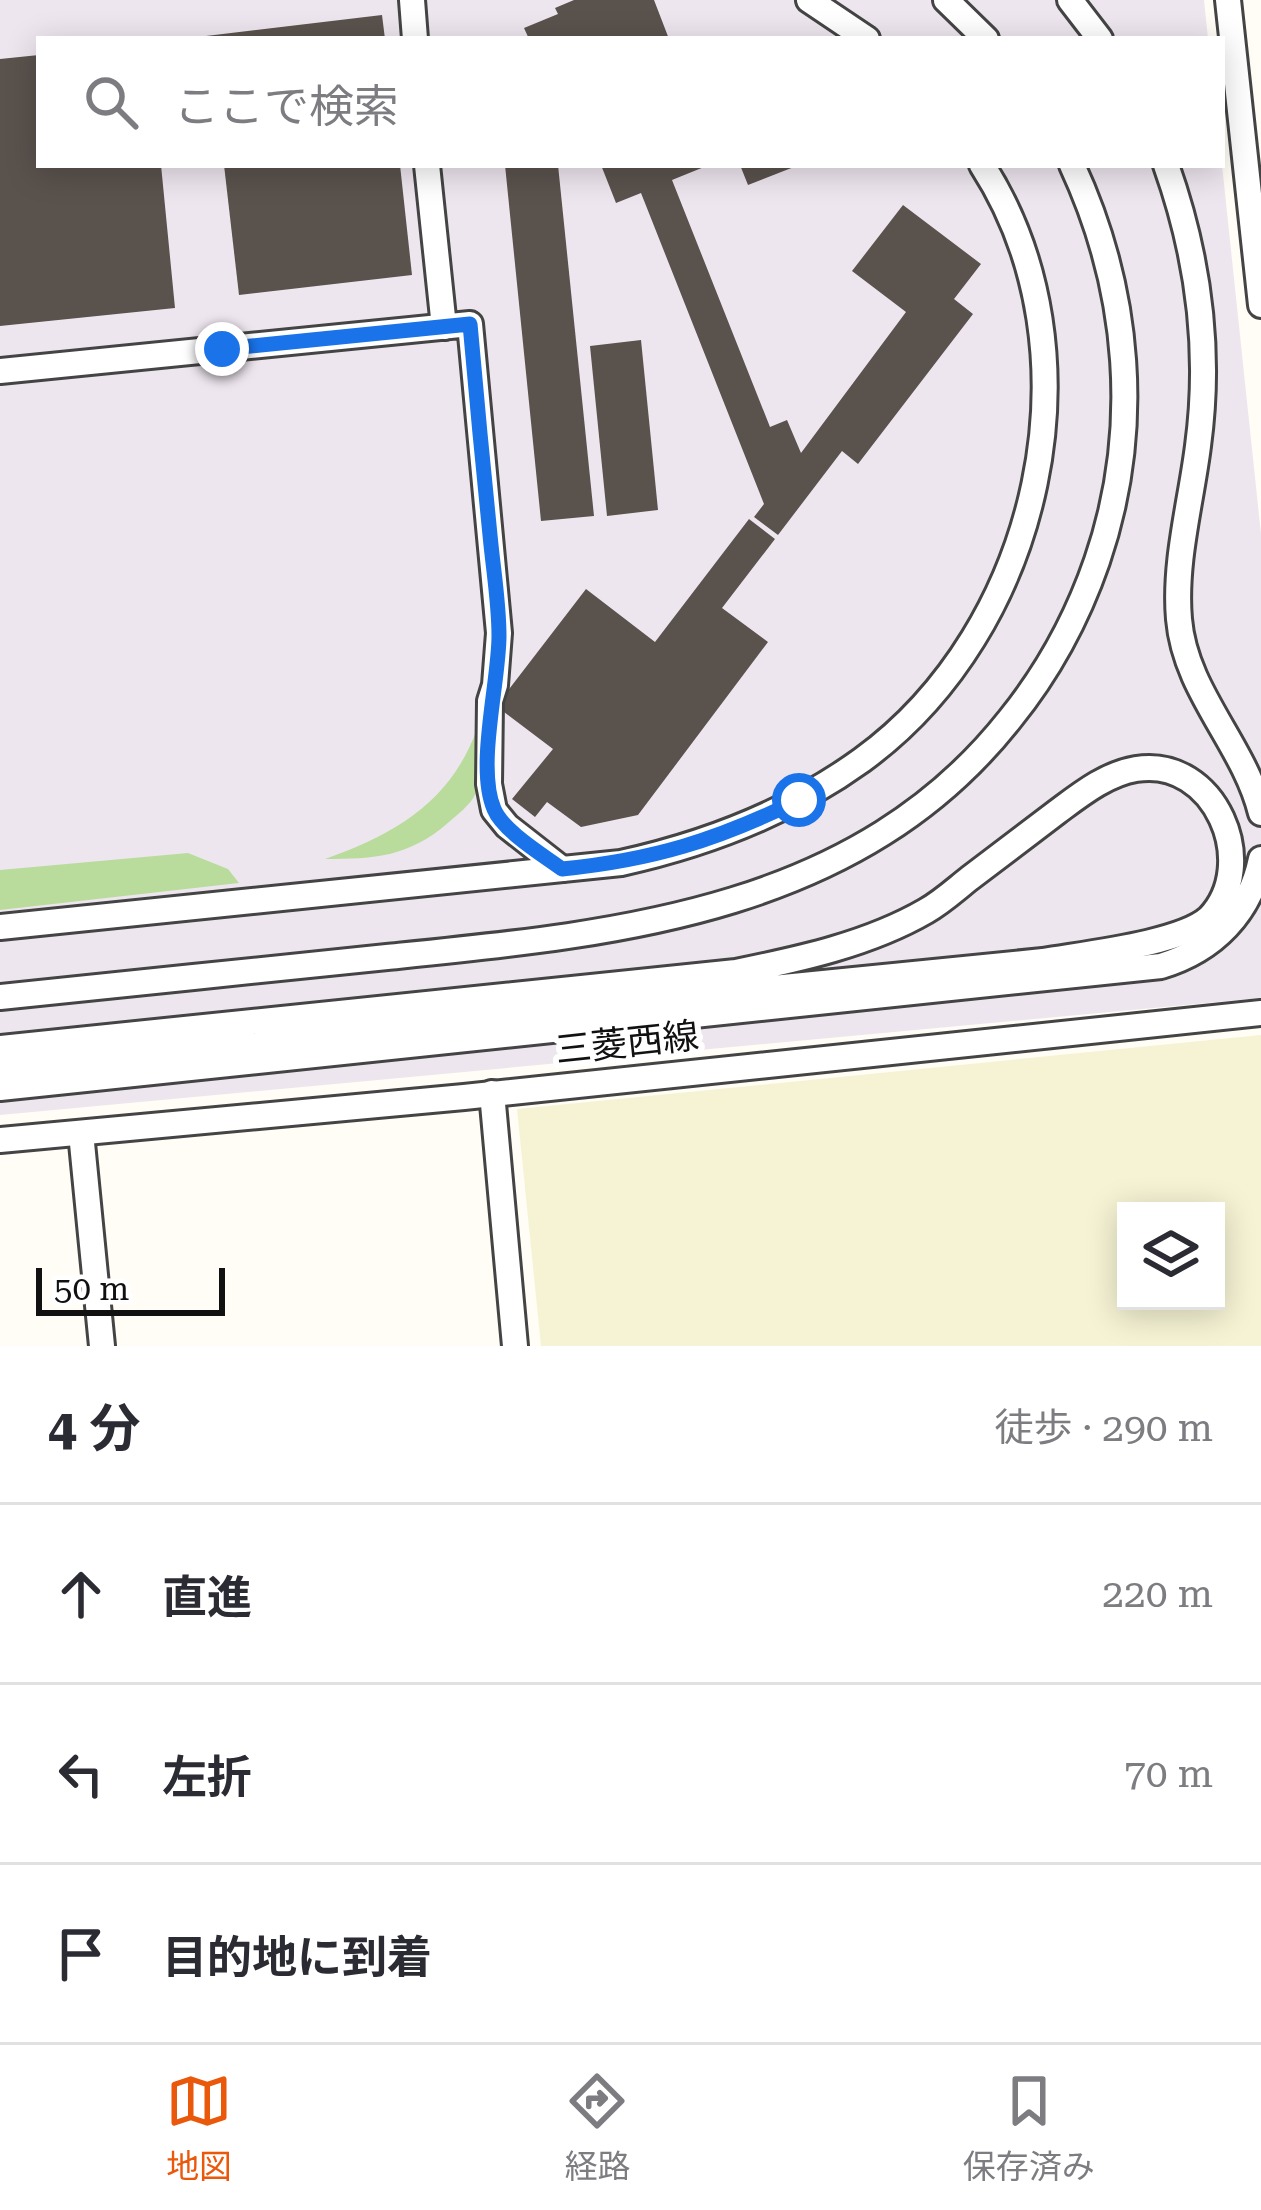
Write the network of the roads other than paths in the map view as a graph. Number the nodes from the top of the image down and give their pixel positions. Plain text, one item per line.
1 (412, 0) edge
2 (809, 0) edge
3 (946, 0) edge
4 (1070, 0) edge
5 (1228, 0) edge
6 (416, 36) edge
7 (863, 36) edge
8 (983, 36) edge
9 (1098, 36) edge
10 (1253, 152) edge
11 (427, 168) edge
12 (984, 168) edge
13 (1073, 168) edge
14 (1167, 168) edge
15 (1261, 305) edge
16 (444, 327) junction
17 (0, 371) edge
18 (1261, 813) edge
19 (1261, 860) edge
20 (562, 869) junction
21 (0, 927) edge
22 (0, 997) edge
23 (1261, 1013) edge
24 (0, 1048) edge
25 (0, 1065) edge
26 (0, 1088) edge
27 (492, 1093) junction
28 (81, 1132) junction
29 (0, 1140) edge
30 (102, 1346) edge
31 (514, 1346) edge

1 - 6 street
2 - 7 street
3 - 8 street
4 - 9 street
5 - 10 street
10 - 15 street
11 - 16 street
12 - 20 street
13 - 22 street
14 - 18 street
16 - 17 street
16 - 20 street
19 - 26 street
20 - 21 street
23 - 27 street, 三菱西線
24 - 25 street
27 - 28 street, 三菱西線
27 - 31 street
28 - 29 street, 三菱西線
28 - 30 street

